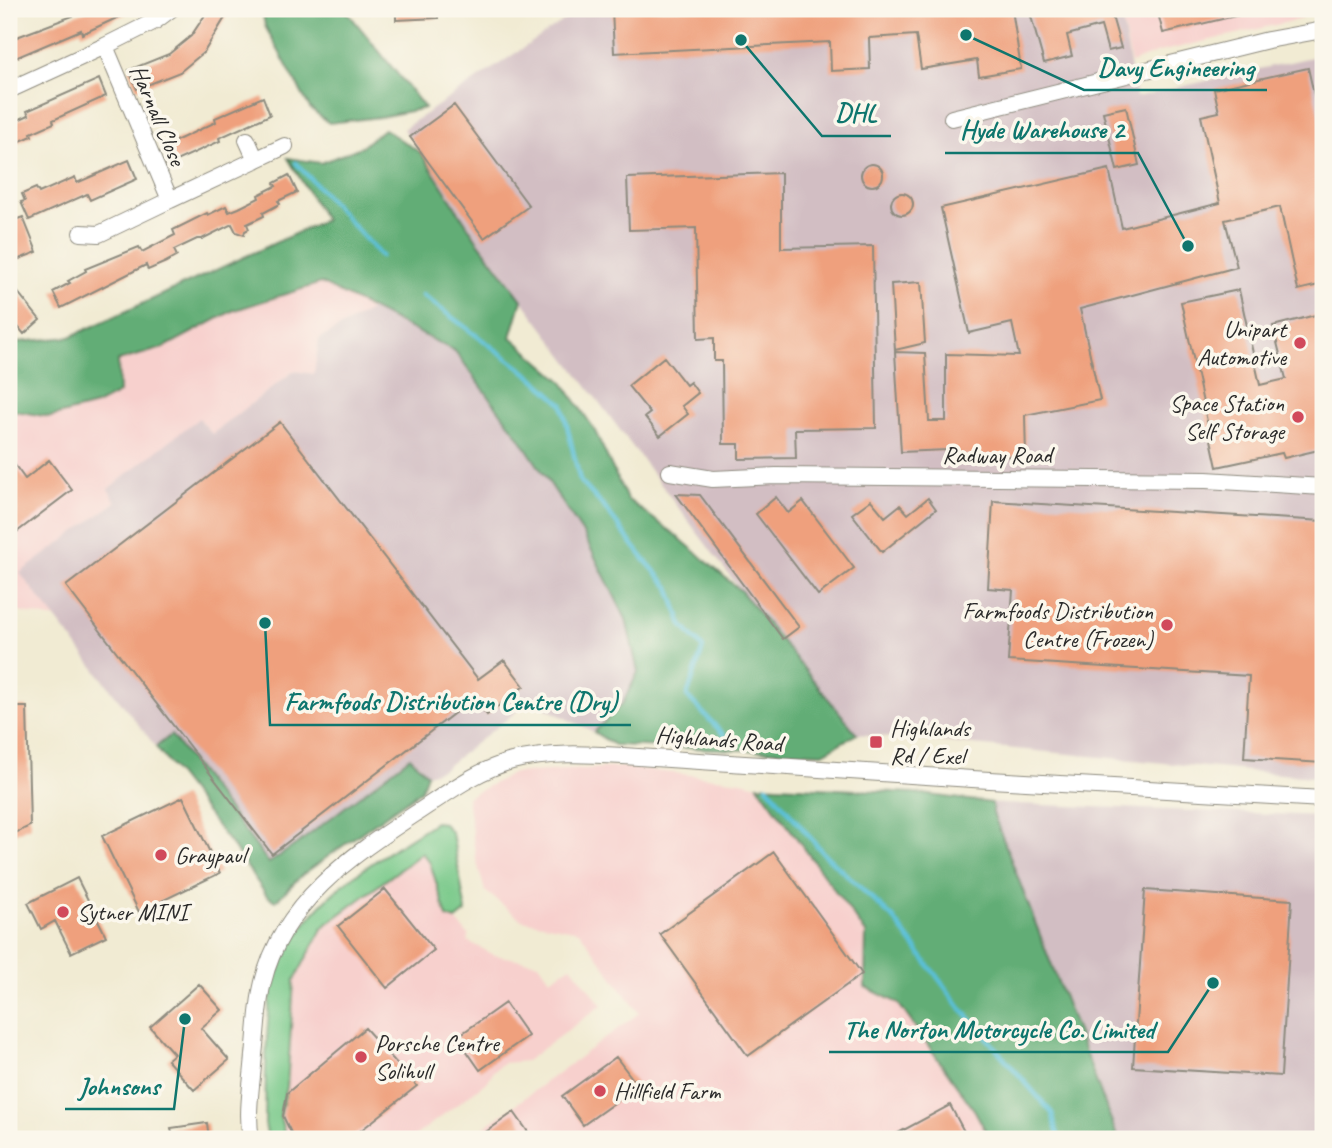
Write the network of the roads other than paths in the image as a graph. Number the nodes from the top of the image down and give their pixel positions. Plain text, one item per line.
1 (171, 9) edge
2 (1323, 30) edge
3 (105, 46) junction
4 (9, 90) edge
5 (951, 118) dead end
6 (247, 140) dead end
7 (285, 146) dead end
8 (256, 160) junction
9 (170, 200) junction
10 (81, 233) dead end
11 (670, 472) dead end
12 (1323, 487) edge
13 (1323, 799) edge
14 (248, 1122) junction
15 (242, 1139) edge
16 (251, 1139) edge

1 - 3 street
2 - 5 street
3 - 4 street
3 - 9 street, Harnall Close
6 - 8 street
7 - 8 street, Harnall Close
8 - 9 street, Harnall Close
9 - 10 street, Harnall Close
11 - 12 street, Radway Road
13 - 14 street, Highlands Road
14 - 15 street, Highlands Road
14 - 16 street, Highlands Road

